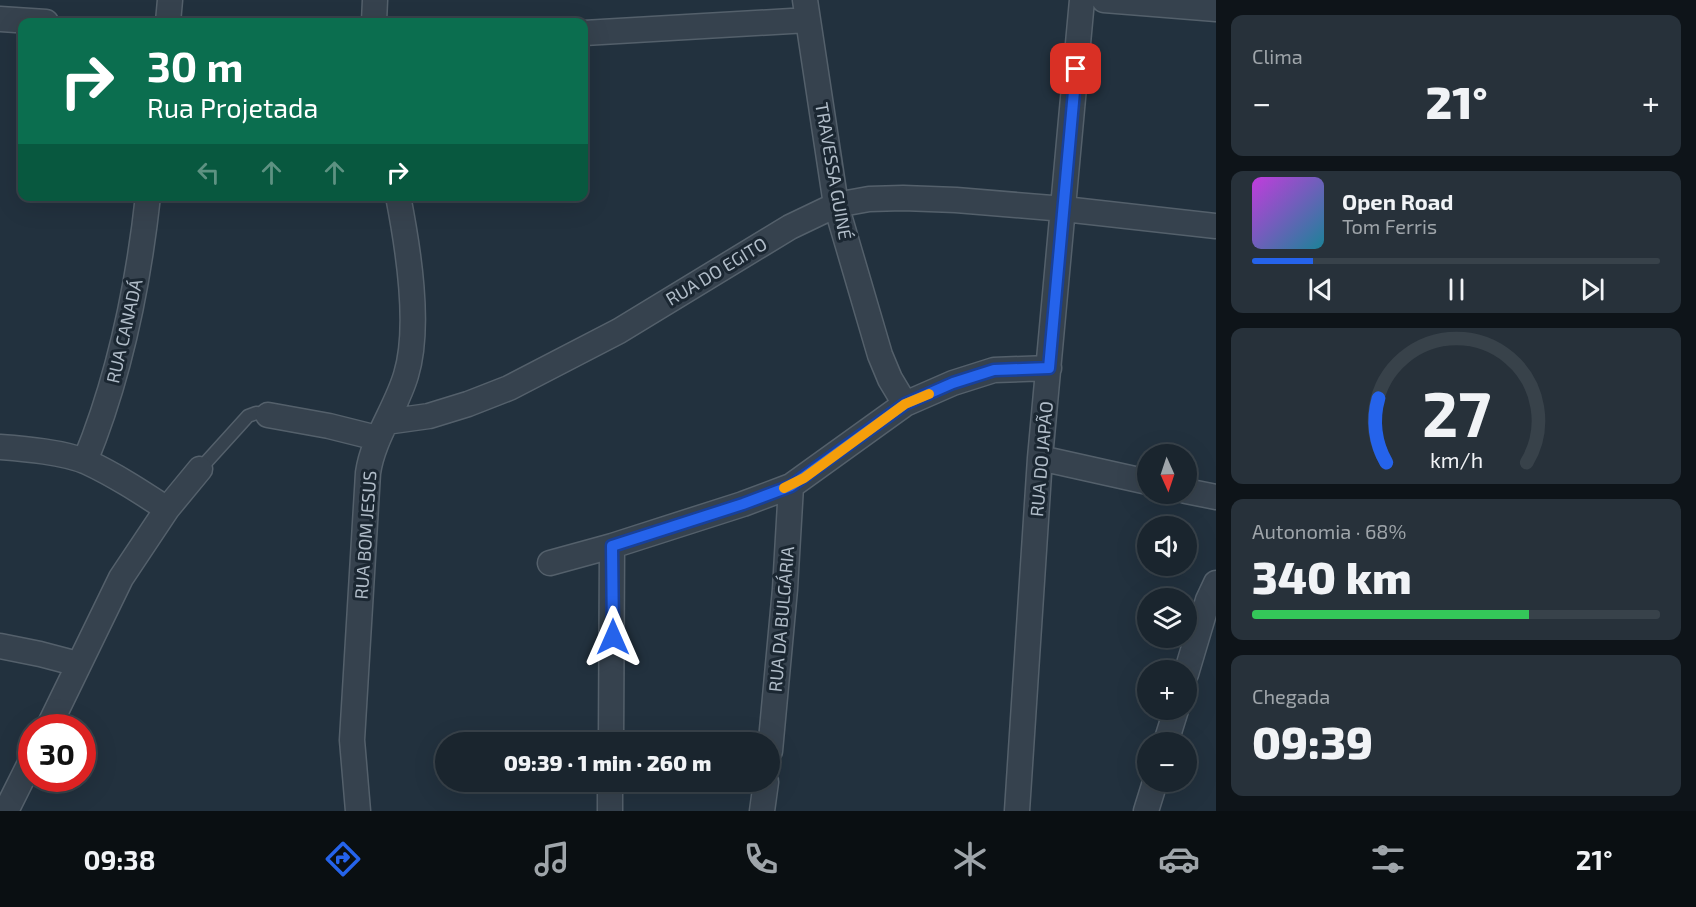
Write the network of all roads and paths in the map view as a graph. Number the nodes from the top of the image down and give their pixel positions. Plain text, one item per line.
1 (170, 0) edge
2 (375, 0) edge
3 (1082, 0) edge
4 (1104, 0) edge
5 (1216, 9) edge
6 (807, 10) edge
7 (168, 18) edge
8 (374, 18) edge
9 (0, 19) edge
10 (18, 20) edge
11 (588, 33) edge
12 (147, 201) edge
13 (399, 201) edge
14 (836, 205) junction
15 (1064, 208) junction
16 (1216, 226) edge
17 (1049, 368) junction
18 (905, 404) junction
19 (268, 415) joint
20 (382, 430) junction
21 (0, 447) edge
22 (1040, 458) junction
23 (85, 461) junction
24 (200, 469) joint
25 (1137, 480) edge
26 (791, 486) junction
27 (1197, 493) edge
28 (1216, 497) edge
29 (167, 509) junction
30 (612, 546) junction
31 (550, 563) dead end
32 (1216, 583) edge
33 (0, 646) edge
34 (1190, 660) edge
35 (78, 664) junction
36 (55, 714) edge
37 (611, 732) edge
38 (772, 732) edge
39 (18, 787) edge
40 (610, 792) edge
41 (765, 792) edge
42 (1152, 792) edge
43 (6, 811) edge
44 (358, 811) edge
45 (610, 811) edge
46 (762, 811) edge
47 (1017, 811) edge
48 (1146, 811) edge

1 - 7 street
2 - 8 street
3 - 15 street, RUA DO JAPÃO
4 - 5 street
6 - 11 street
6 - 14 street, TRAVESSA GUINÉ
9 - 10 street
12 - 23 street, RUA CANADÁ
13 - 20 street, RUA BOM JESUS
14 - 15 street, RUA DO EGITO
14 - 18 street, TRAVESSA GUINÉ
14 - 20 street, RUA DO EGITO
15 - 16 street, RUA DO EGITO
15 - 17 street, RUA DO JAPÃO
17 - 18 street
17 - 22 street, RUA DO JAPÃO
18 - 26 street
19 - 20 street
19 - 24 lane
20 - 44 street, RUA BOM JESUS
21 - 23 street
22 - 25 street
22 - 47 street, RUA DO JAPÃO
23 - 29 street
24 - 29 street
26 - 30 street
26 - 38 street, RUA DA BULGÁRIA
27 - 28 street
29 - 35 street
30 - 31 street
30 - 37 street
32 - 34 street
33 - 35 street
35 - 36 street
39 - 43 street
40 - 45 street
41 - 46 street
42 - 48 street

